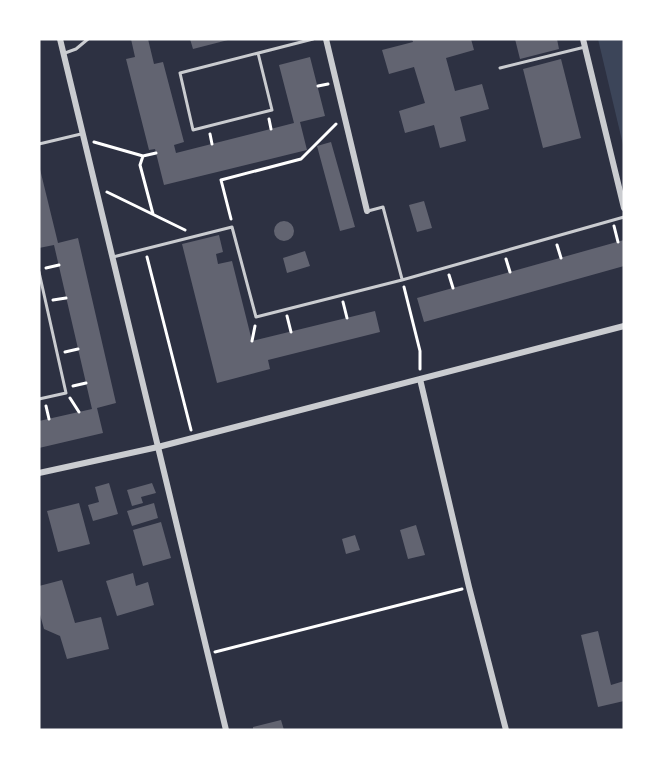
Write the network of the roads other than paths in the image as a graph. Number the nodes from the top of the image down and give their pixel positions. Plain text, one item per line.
1 (60, 39) edge
2 (88, 39) edge
3 (313, 39) edge
4 (326, 39) edge
5 (584, 39) edge
6 (585, 47) junction
7 (258, 53) junction
8 (63, 54) junction
9 (500, 68) dead end
10 (83, 136) junction
11 (39, 144) edge
12 (624, 208) edge
13 (367, 211) joint
14 (624, 217) edge
15 (112, 257) junction
16 (39, 271) edge
17 (402, 280) junction
18 (624, 326) edge
19 (420, 379) junction
20 (39, 399) edge
21 (158, 447) junction
22 (39, 473) edge
23 (226, 730) edge
24 (506, 730) edge

1 - 8 street
2 - 8 lane
3 - 7 lane
4 - 13 street
5 - 6 street
6 - 9 lane
6 - 12 street
7 - 7 lane
8 - 10 street
10 - 11 lane
10 - 15 street
13 - 17 lane
14 - 17 lane
15 - 17 lane
15 - 21 street
16 - 20 lane
18 - 19 street
19 - 21 street
19 - 24 street
21 - 22 street
21 - 23 street

